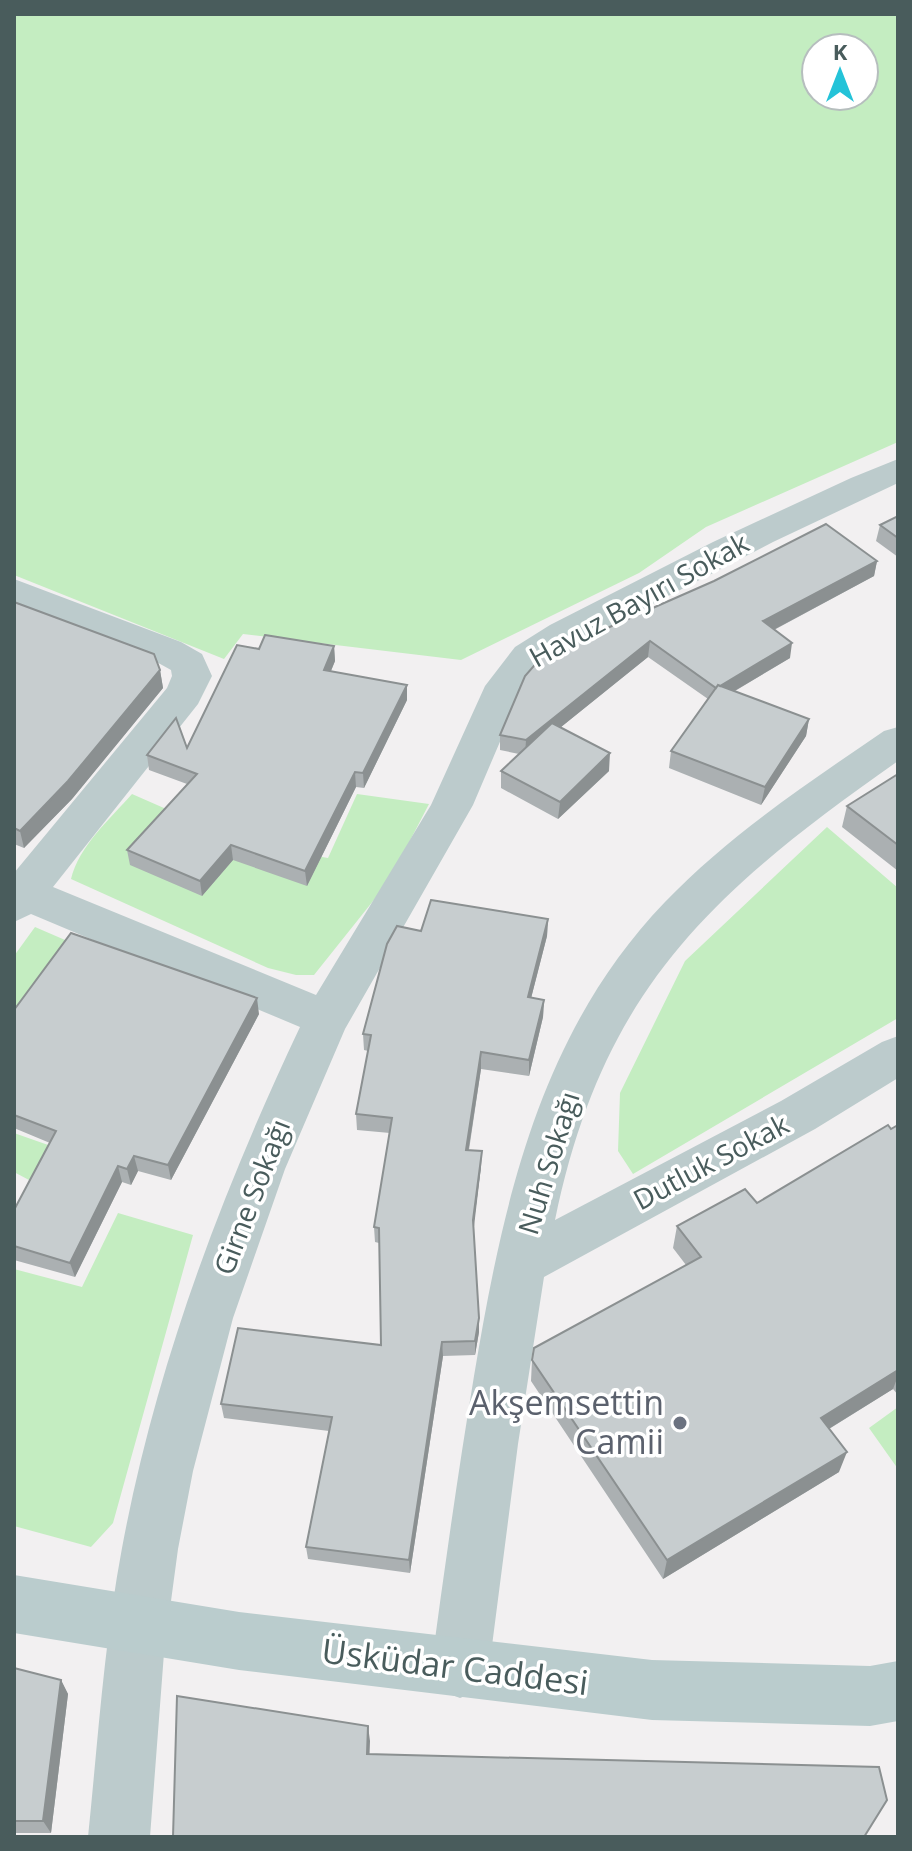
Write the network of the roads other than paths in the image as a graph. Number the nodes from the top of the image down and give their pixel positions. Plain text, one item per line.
1 (898, 470) edge
2 (14, 591) edge
3 (898, 741) edge
4 (454, 802) joint
5 (17, 896) edge
6 (327, 1019) junction
7 (898, 1055) edge
8 (520, 1264) junction
9 (14, 1604) edge
10 (138, 1627) junction
11 (460, 1669) junction
12 (898, 1691) edge
13 (119, 1837) edge

1 - 4 street, Havuz Bayırı Sokak
2 - 5 street
3 - 8 street, Nuh Sokağı
4 - 6 street, Girne Sokağı
5 - 6 street
6 - 10 street, Girne Sokağı
7 - 8 street, Dutluk Sokak
8 - 11 street, Nuh Sokağı
9 - 10 street, Üsküdar Caddesi
10 - 11 street, Üsküdar Caddesi
10 - 13 street, Girne Sokağı
11 - 12 street, Üsküdar Caddesi

